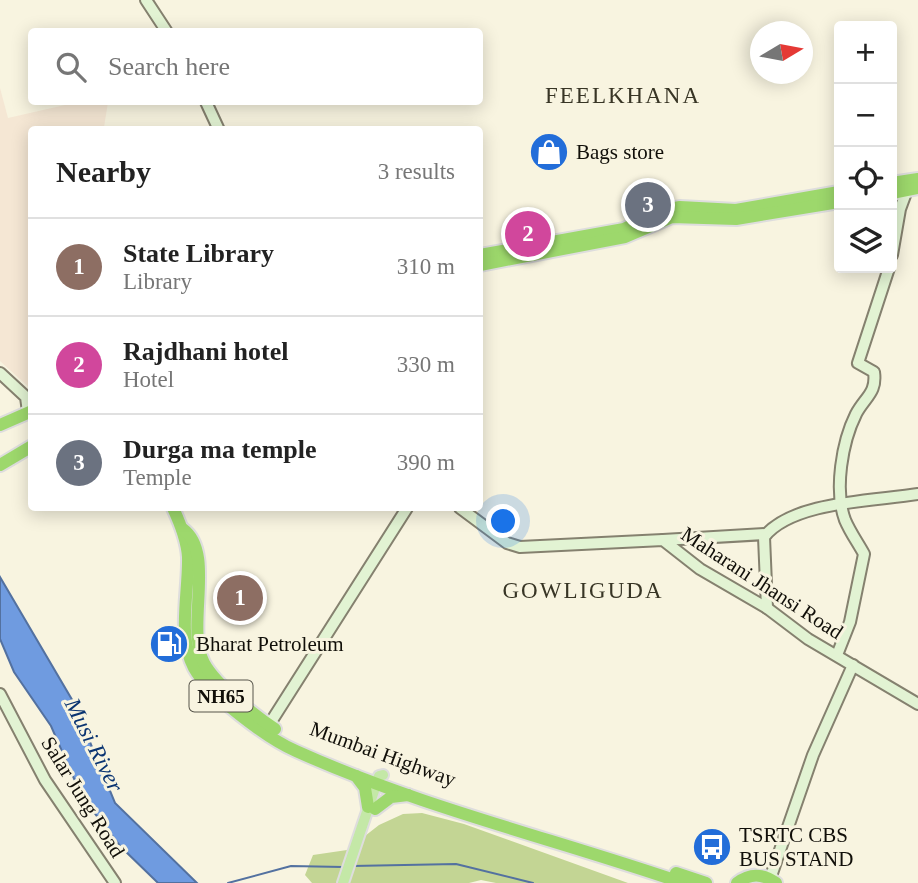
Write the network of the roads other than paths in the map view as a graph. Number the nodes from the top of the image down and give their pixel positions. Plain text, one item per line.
1 (146, 0) edge
2 (164, 28) edge
3 (207, 105) edge
4 (217, 126) edge
5 (918, 179) edge
6 (897, 182) edge
7 (913, 189) edge
8 (834, 193) edge
9 (834, 203) edge
10 (897, 226) edge
11 (483, 254) edge
12 (483, 264) edge
13 (887, 273) edge
14 (0, 371) edge
15 (28, 391) edge
16 (28, 412) edge
17 (0, 425) edge
18 (28, 448) edge
19 (0, 466) edge
20 (918, 494) edge
21 (842, 505) junction
22 (174, 511) edge
23 (405, 511) edge
24 (464, 511) edge
25 (766, 534) junction
26 (663, 540) junction
27 (767, 608) junction
28 (191, 612) junction
29 (837, 655) junction
30 (853, 665) junction
31 (0, 694) edge
32 (918, 704) edge
33 (269, 725) junction
34 (353, 774) junction
35 (380, 781) junction
36 (412, 795) junction
37 (372, 808) junction
38 (773, 881) edge
39 (115, 883) edge
40 (343, 883) edge
41 (350, 883) edge
42 (683, 883) edge
43 (706, 883) edge
44 (737, 883) edge

1 - 2 street
3 - 4 street
5 - 6 highway
7 - 10 street
8 - 11 highway
9 - 12 highway
13 - 21 street
14 - 15 street
14 - 16 street
16 - 17 highway
18 - 19 highway
20 - 21 street
21 - 25 street
21 - 29 street
22 - 28 highway, Mumbai Highway / NH65
23 - 33 street
24 - 26 street, Maharani Jhansi Road
25 - 26 street
25 - 27 street
26 - 27 street, Maharani Jhansi Road
27 - 29 street, Maharani Jhansi Road
28 - 33 highway, Mumbai Highway / NH65
28 - 34 highway, Mumbai Highway / NH65
29 - 30 street, Maharani Jhansi Road
30 - 32 street, Maharani Jhansi Road
30 - 38 street
31 - 39 street, Salar Jung Road
33 - 35 highway, Mumbai Highway / NH65
34 - 35 highway, Mumbai Highway / NH65
34 - 37 highway
35 - 36 highway, Mumbai Highway / NH65
35 - 37 main road
35 - 43 highway, Mumbai Highway / NH65
36 - 37 highway
36 - 42 highway, Mumbai Highway / NH65
37 - 40 main road
37 - 41 main road
38 - 44 highway

